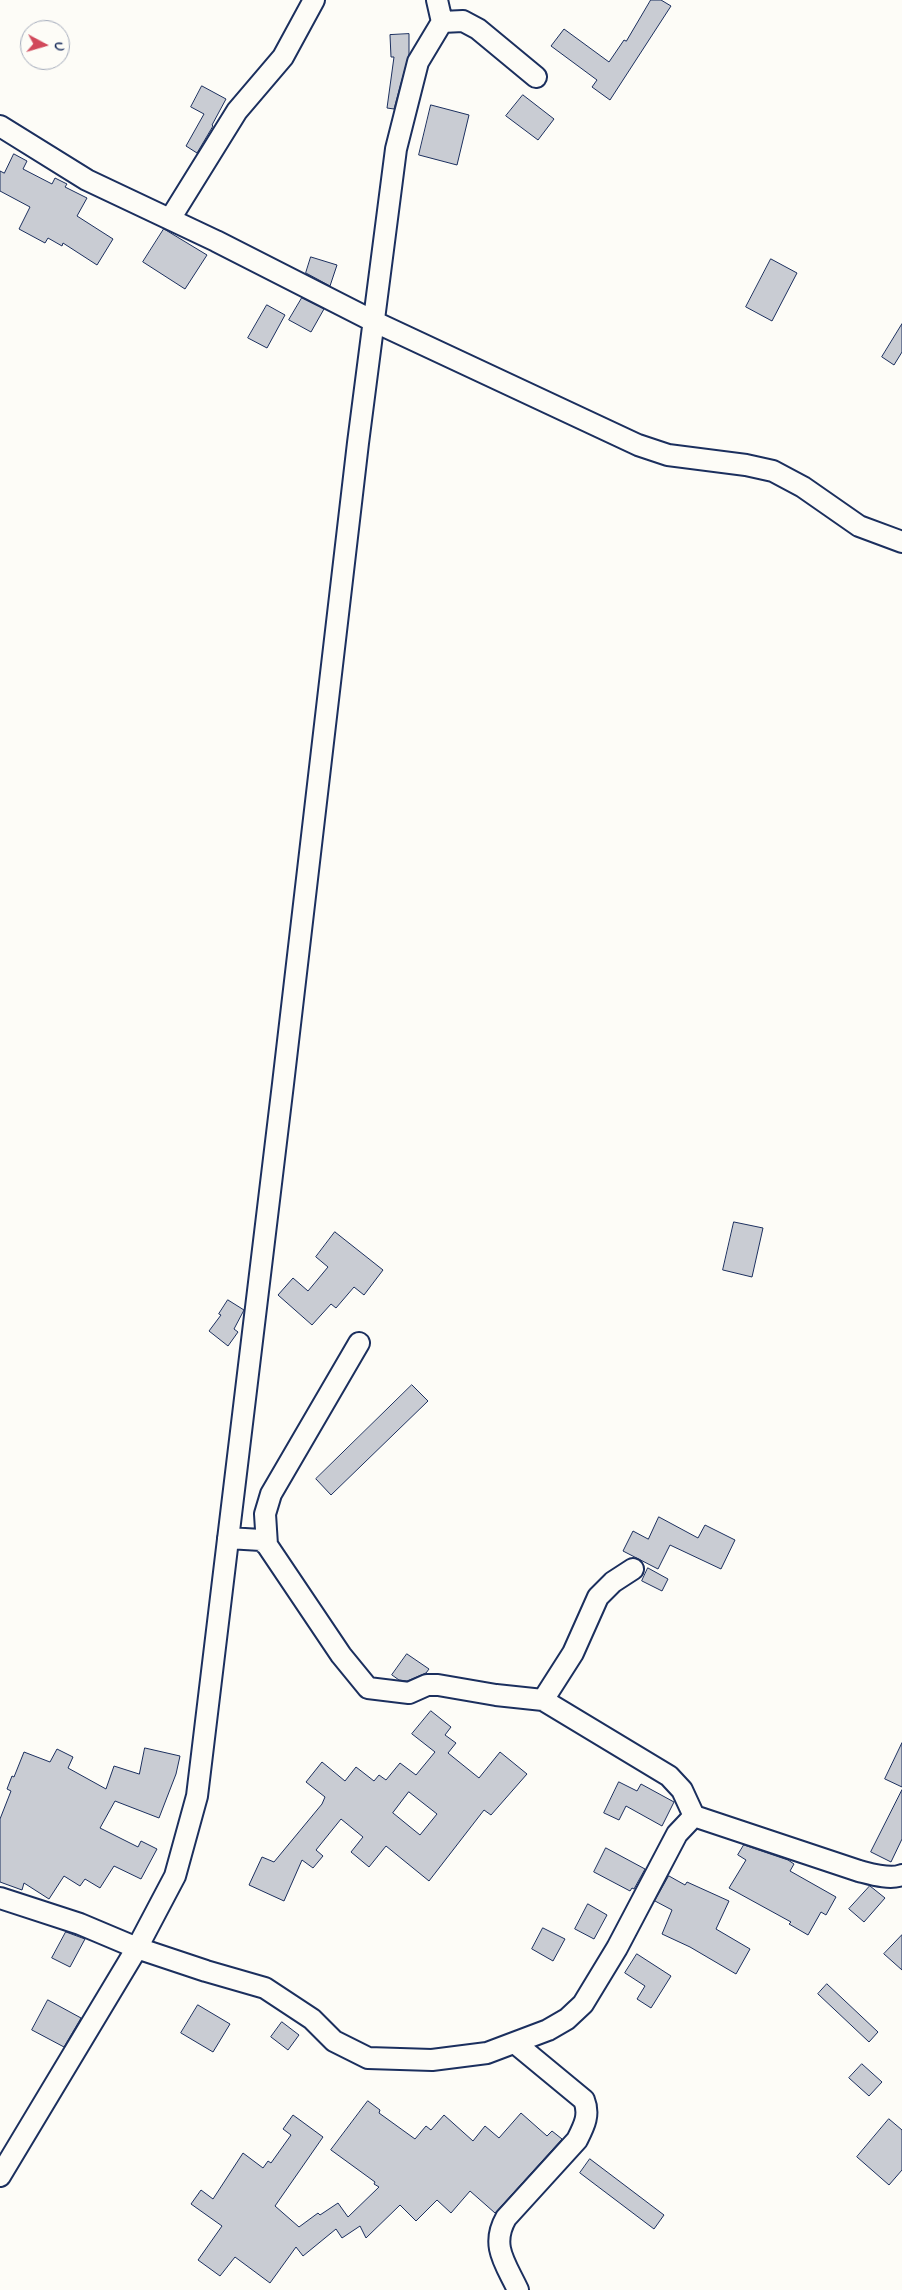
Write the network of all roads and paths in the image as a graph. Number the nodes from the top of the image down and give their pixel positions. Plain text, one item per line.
1 (314, 0) edge
2 (437, 0) edge
3 (442, 22) junction
4 (536, 77) dead end
5 (0, 126) edge
6 (170, 219) junction
7 (375, 322) junction
8 (902, 542) edge
9 (359, 1343) dead end
10 (228, 1538) junction
11 (267, 1546) junction
12 (633, 1569) dead end
13 (543, 1700) junction
14 (694, 1816) junction
15 (902, 1875) edge
16 (0, 1898) edge
17 (137, 1948) junction
18 (515, 2043) junction
19 (0, 2176) edge
20 (518, 2290) edge

1 - 6 street
2 - 3 street
3 - 4 street
3 - 7 street
5 - 6 street
6 - 7 street
7 - 8 street
7 - 10 street
9 - 11 street
10 - 11 street
10 - 17 street
11 - 13 street
12 - 13 street
13 - 14 street
14 - 15 street
14 - 18 street
16 - 17 street
17 - 18 street
17 - 19 street
18 - 20 street

